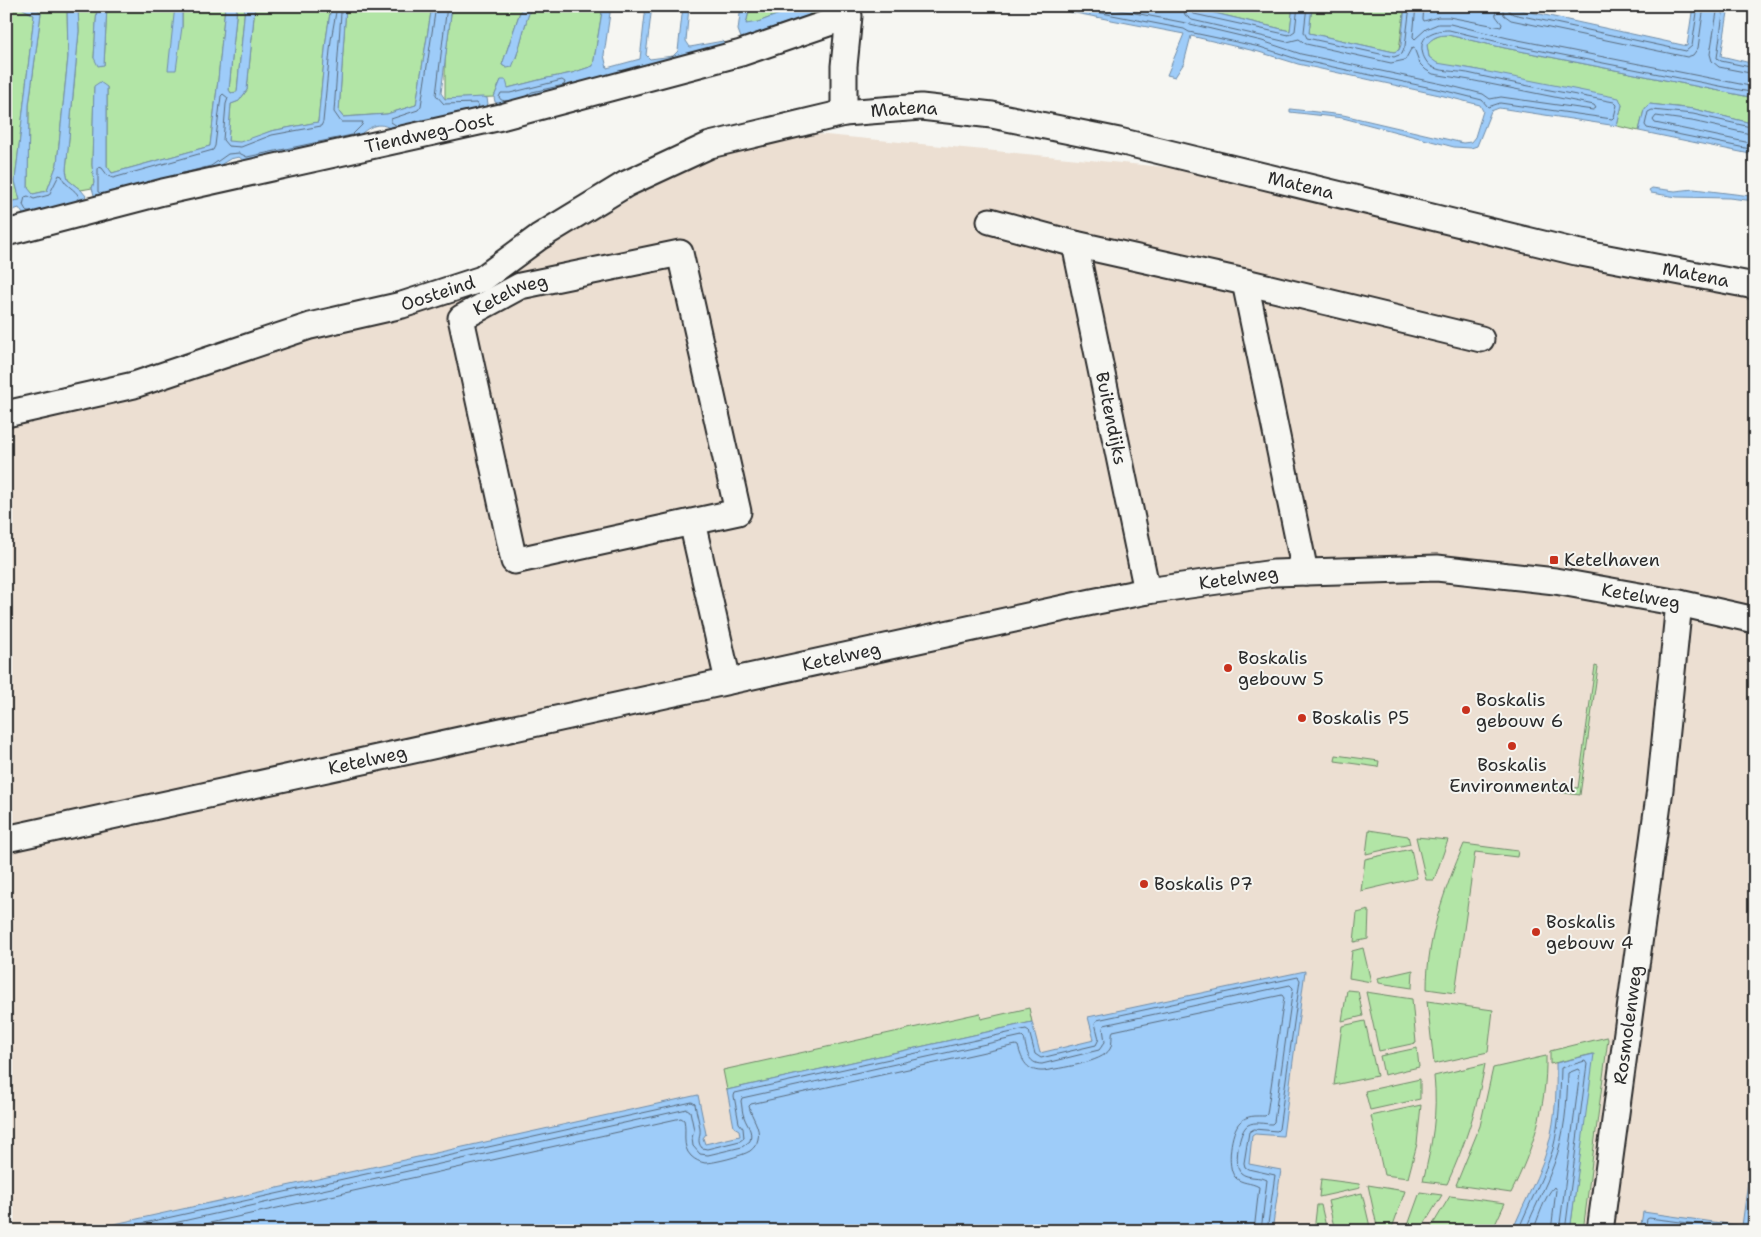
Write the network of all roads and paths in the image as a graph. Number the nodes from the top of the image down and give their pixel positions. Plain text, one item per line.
1 (844, 114) junction
2 (990, 221) dead end
3 (6, 233) edge
4 (1075, 244) junction
5 (1245, 282) junction
6 (1755, 286) edge
7 (1481, 339) dead end
8 (6, 414) edge
9 (692, 522) junction
10 (1305, 572) junction
11 (1147, 592) junction
12 (1679, 603) junction
13 (1755, 620) edge
14 (728, 682) junction
15 (6, 839) edge
16 (1600, 1231) edge

1 - 3 street, Tiendweg-Oost
1 - 6 street, Matena
1 - 8 street, Oosteind
2 - 4 street
4 - 5 street
4 - 11 street, Buitendijks
5 - 7 street
5 - 10 street
9 - 9 street, Ketelweg
9 - 14 street
10 - 11 street, Ketelweg
10 - 12 street, Ketelweg
11 - 14 street, Ketelweg
12 - 13 street, Ketelweg
12 - 16 street, Rosmolenweg
14 - 15 street, Ketelweg

